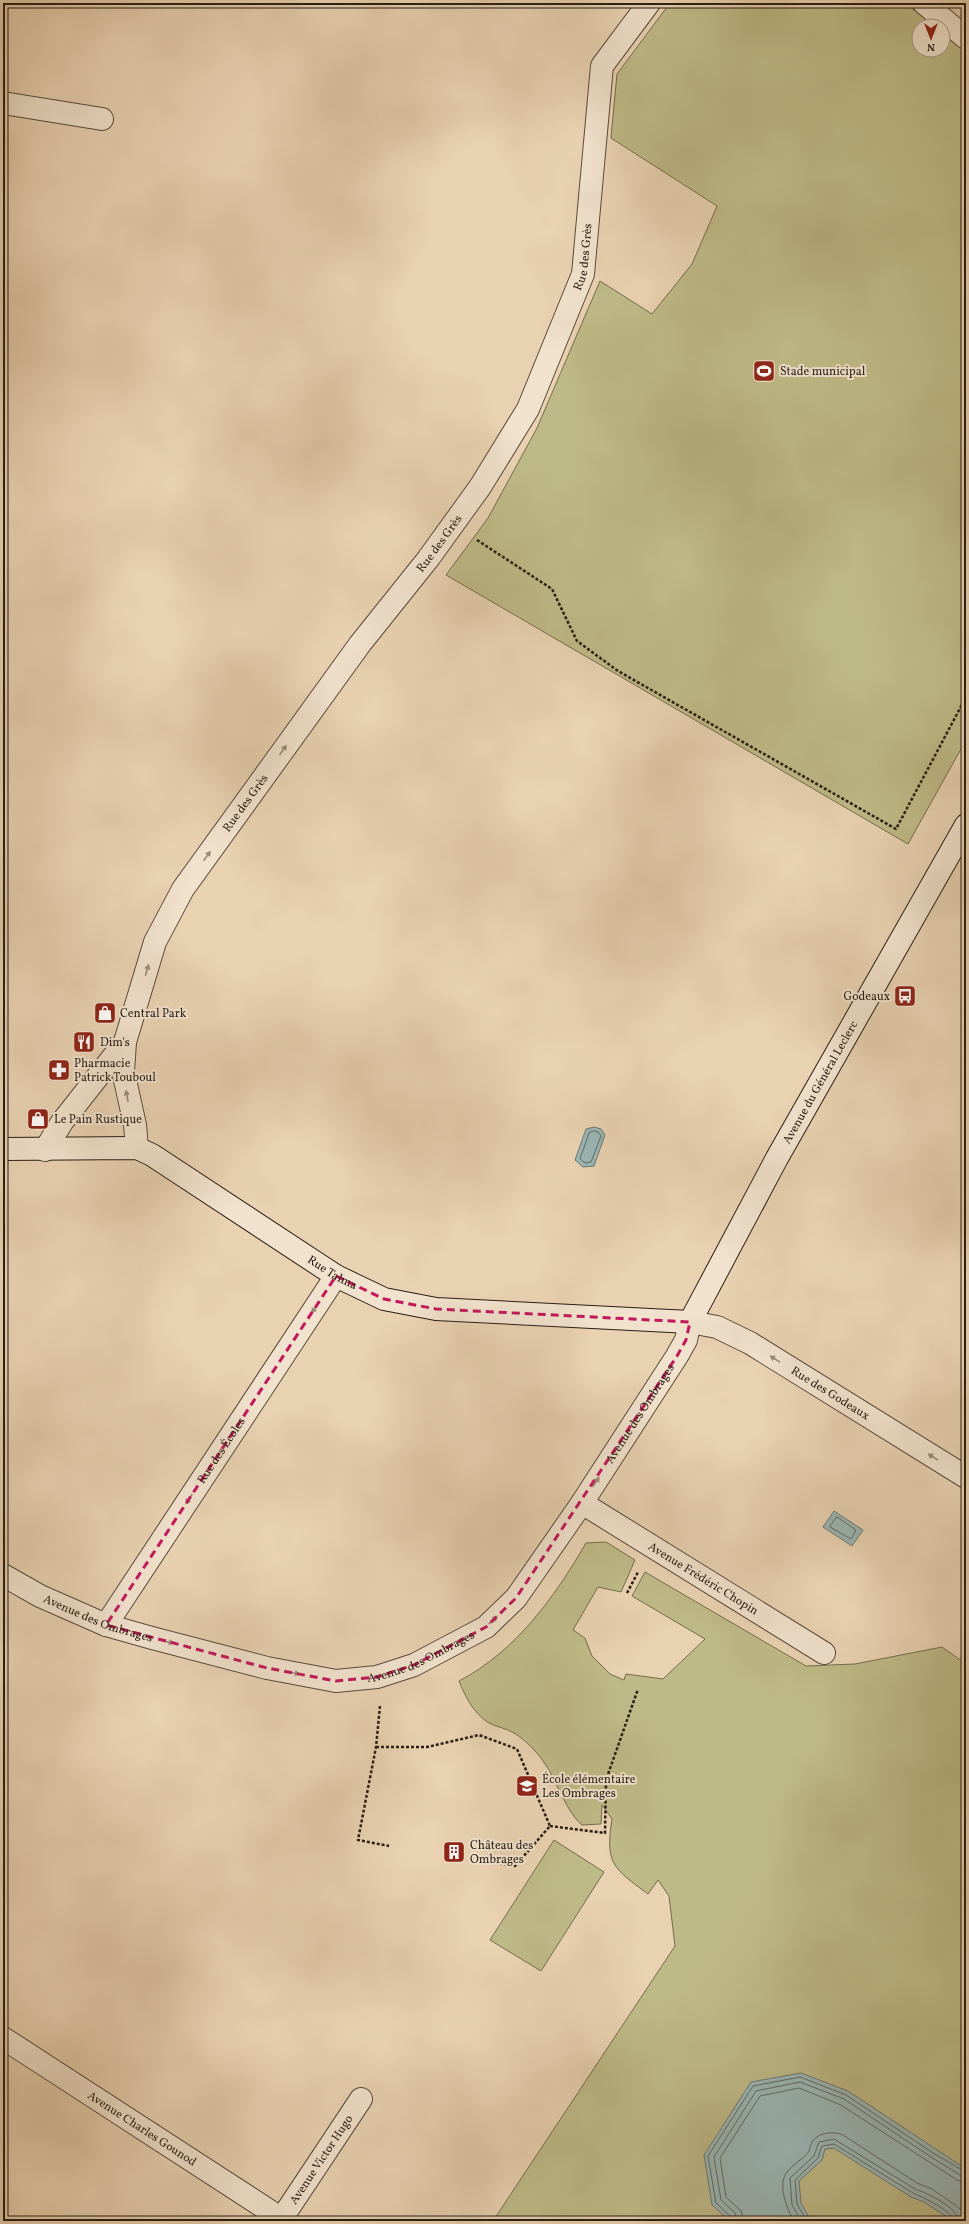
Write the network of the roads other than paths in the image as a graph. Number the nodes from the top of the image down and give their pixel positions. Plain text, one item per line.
1 (649, 3) edge
2 (924, 3) edge
3 (966, 38) edge
4 (3, 103) edge
5 (102, 119) dead end
6 (966, 825) edge
7 (125, 1042) junction
8 (137, 1148) junction
9 (3, 1149) edge
10 (45, 1150) junction
11 (336, 1276) junction
12 (690, 1322) junction
13 (966, 1477) edge
14 (582, 1503) junction
15 (3, 1575) edge
16 (106, 1625) junction
17 (824, 1653) dead end
18 (3, 2038) edge
19 (361, 2098) dead end
20 (281, 2220) edge

7 -> 1 street, Rue des Grès
2 - 3 street
4 - 5 street
6 - 12 street, Avenue du Général Leclerc
8 -> 7 street, Rue des Grès
7 - 10 street, Rue des Grès
8 - 10 street, Rue Talma
8 - 11 street, Rue Talma
9 - 10 street, Rue Talma
11 - 12 street, Rue Talma
11 -> 16 street, Rue des Écoles
13 -> 12 street, Rue des Godeaux
14 -> 12 street, Avenue des Ombrages
16 -> 14 street, Avenue des Ombrages
14 - 17 street, Avenue Frédéric Chopin
15 - 16 street, Avenue des Ombrages
18 - 20 street, Avenue Charles Gounod
19 - 20 street, Avenue Victor Hugo

